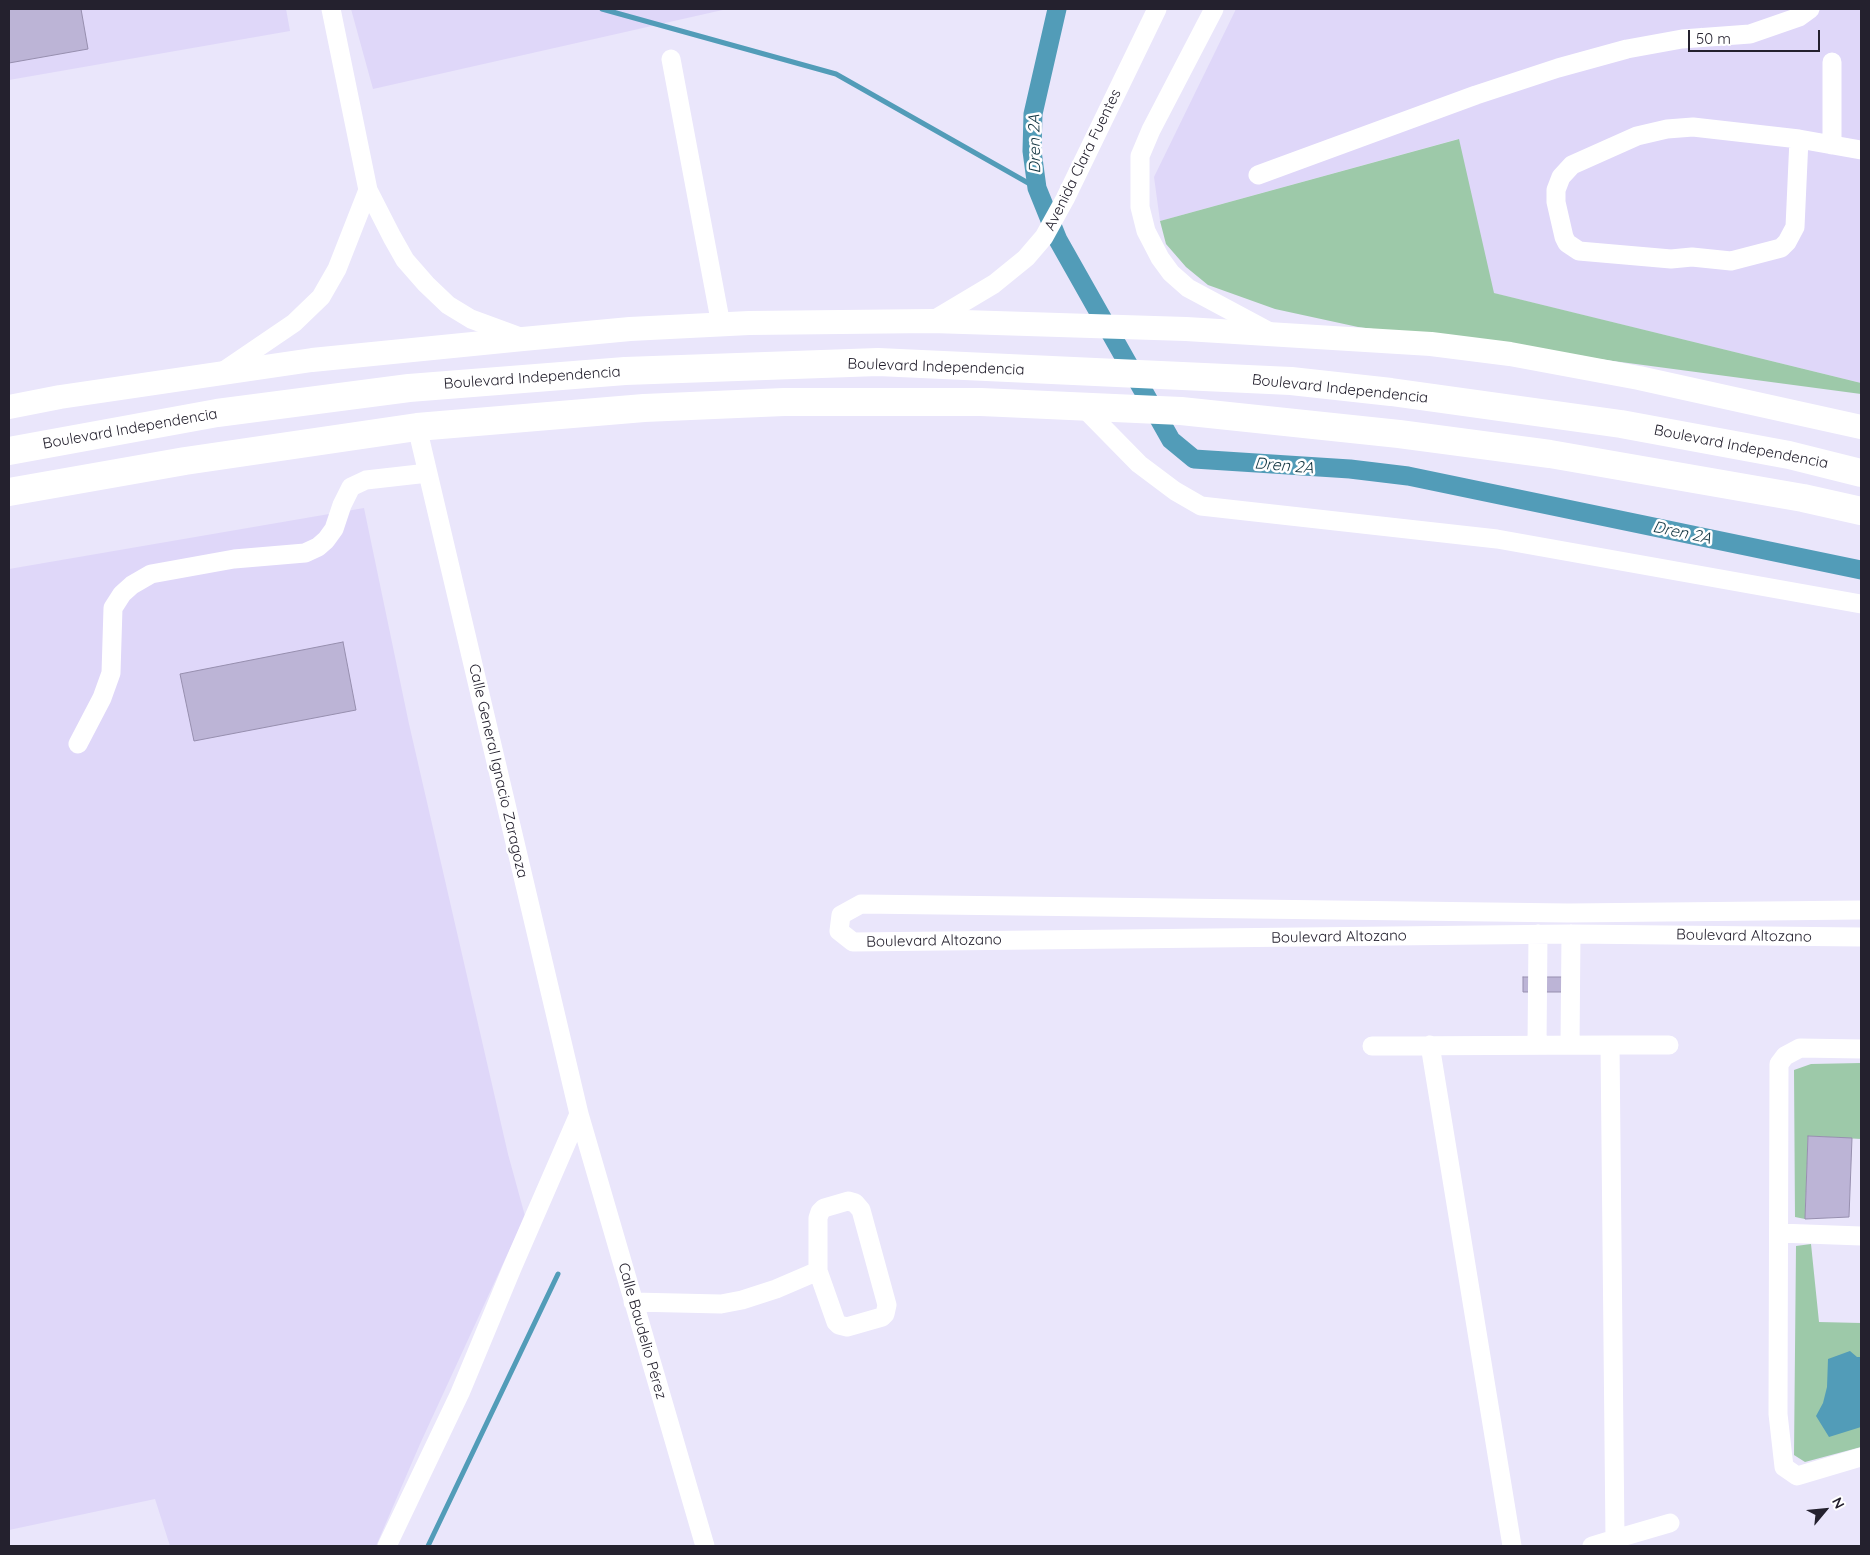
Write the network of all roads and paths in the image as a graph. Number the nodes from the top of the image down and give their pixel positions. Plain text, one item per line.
1 (331, 9) edge
2 (1157, 9) edge
3 (1214, 9) edge
4 (1810, 9) edge
5 (671, 59) dead end
6 (1832, 62) dead end
7 (1799, 139) junction
8 (1832, 145) junction
9 (1861, 150) edge
10 (1258, 175) dead end
11 (368, 190) junction
12 (932, 321) junction
13 (721, 325) junction
14 (1276, 334) junction
15 (523, 338) junction
16 (221, 373) junction
17 (9, 407) edge
18 (1083, 407) junction
19 (417, 427) junction
20 (1861, 427) edge
21 (9, 451) edge
22 (428, 473) junction
23 (1861, 473) edge
24 (9, 492) edge
25 (1861, 511) edge
26 (1861, 604) edge
27 (78, 744) dead end
28 (1861, 910) edge
29 (1538, 934) junction
30 (1571, 934) junction
31 (1861, 937) edge
32 (1430, 1045) junction
33 (1537, 1045) junction
34 (1610, 1045) junction
35 (1372, 1046) dead end
36 (1570, 1046) junction
37 (1670, 1046) dead end
38 (1861, 1049) edge
39 (580, 1114) junction
40 (1779, 1233) junction
41 (1861, 1236) edge
42 (818, 1271) junction
43 (633, 1302) junction
44 (1861, 1457) edge
45 (1670, 1524) dead end
46 (1615, 1539) junction
47 (387, 1546) edge
48 (705, 1546) edge
49 (1512, 1546) edge
50 (1592, 1546) edge

1 - 11 street
2 - 12 street, Avenida Clara Fuentes
3 - 14 street
4 - 10 street
5 - 13 street
6 - 8 street
7 - 7 street
7 - 8 street
8 - 9 street
11 - 15 street
11 - 16 street
12 - 13 main road
12 - 14 main road
13 - 15 main road
14 - 20 main road
15 - 16 main road
16 - 17 main road
18 - 19 highway
18 - 25 highway
18 - 26 street
19 - 22 street, Calle General Ignacio Zaragoza
19 - 24 highway
21 - 23 highway, Boulevard Independencia
22 - 27 street
22 - 39 street, Calle General Ignacio Zaragoza
28 - 29 street, Boulevard Altozano
29 - 30 street, Boulevard Altozano
29 - 33 street
30 - 31 street, Boulevard Altozano
30 - 36 street
32 - 33 street
32 - 35 street
32 - 49 street
33 - 36 street
34 - 36 street
34 - 37 street
34 - 46 street
38 - 40 street
39 - 43 street, Calle Baudelio Pérez
39 - 47 street
40 - 41 street
40 - 44 street
42 - 42 street
42 - 43 street
43 - 48 street, Calle Baudelio Pérez
45 - 46 street
46 - 50 street

